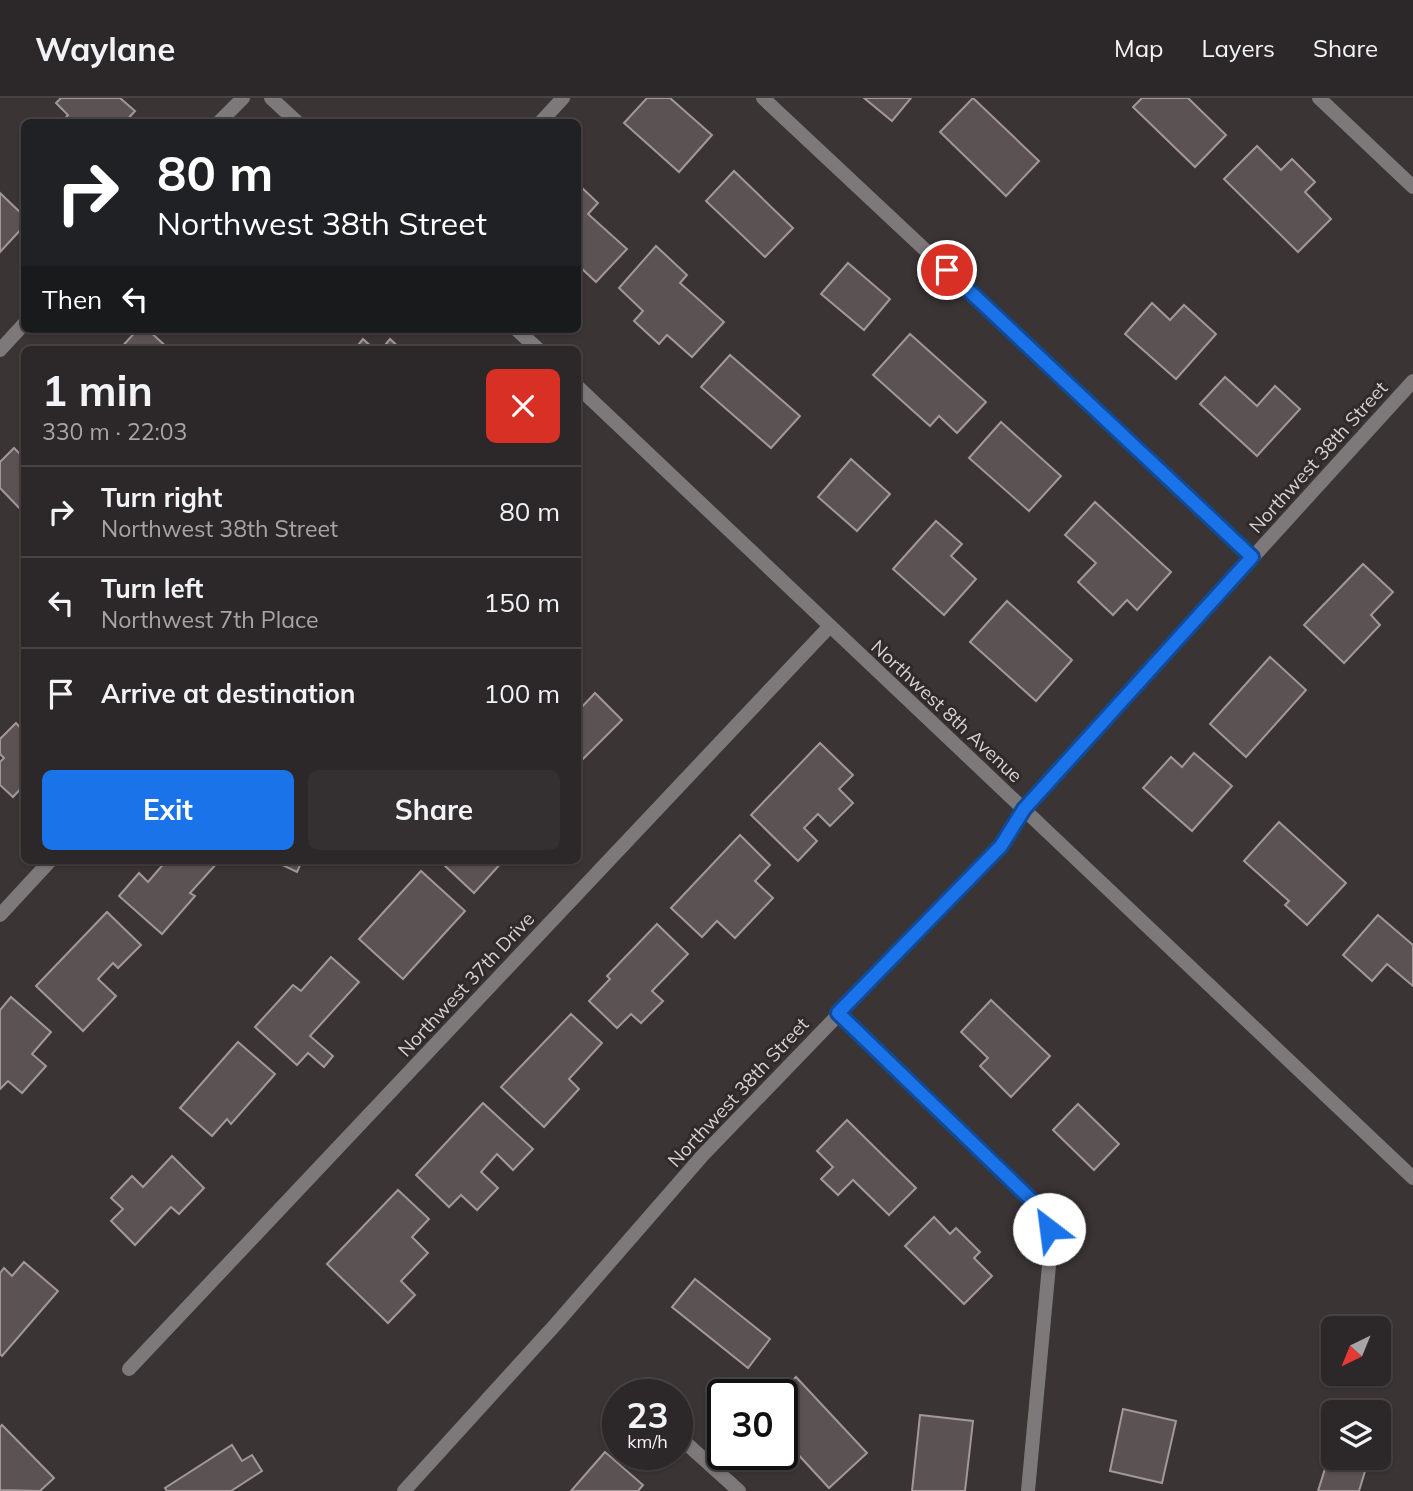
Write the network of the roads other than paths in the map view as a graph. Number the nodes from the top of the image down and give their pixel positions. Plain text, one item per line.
1 (243, 98) edge
2 (271, 98) edge
3 (563, 98) edge
4 (763, 98) edge
5 (1319, 98) edge
6 (222, 119) edge
7 (294, 119) edge
8 (544, 119) edge
9 (1413, 187) edge
10 (21, 327) edge
11 (0, 350) edge
12 (1413, 381) edge
13 (581, 390) edge
14 (1252, 557) junction
15 (831, 626) junction
16 (1024, 809) junction
17 (47, 864) edge
18 (0, 915) edge
19 (838, 1013) junction
20 (1413, 1178) edge
21 (129, 1369) dead end
22 (693, 1449) edge
23 (404, 1491) edge
24 (739, 1491) edge
25 (1028, 1491) edge

1 - 6 street
2 - 7 street
3 - 8 street
4 - 14 street
5 - 9 street
10 - 11 street
12 - 14 street, Northwest 38th Street
13 - 15 street, Northwest 8th Avenue
14 - 16 street, Northwest 38th Street
15 - 16 street, Northwest 8th Avenue
15 - 21 street, Northwest 37th Drive
16 - 19 street, Northwest 38th Street
16 - 20 street, Northwest 8th Avenue
17 - 18 street
19 - 23 street, Northwest 38th Street
19 - 25 street
22 - 24 street

